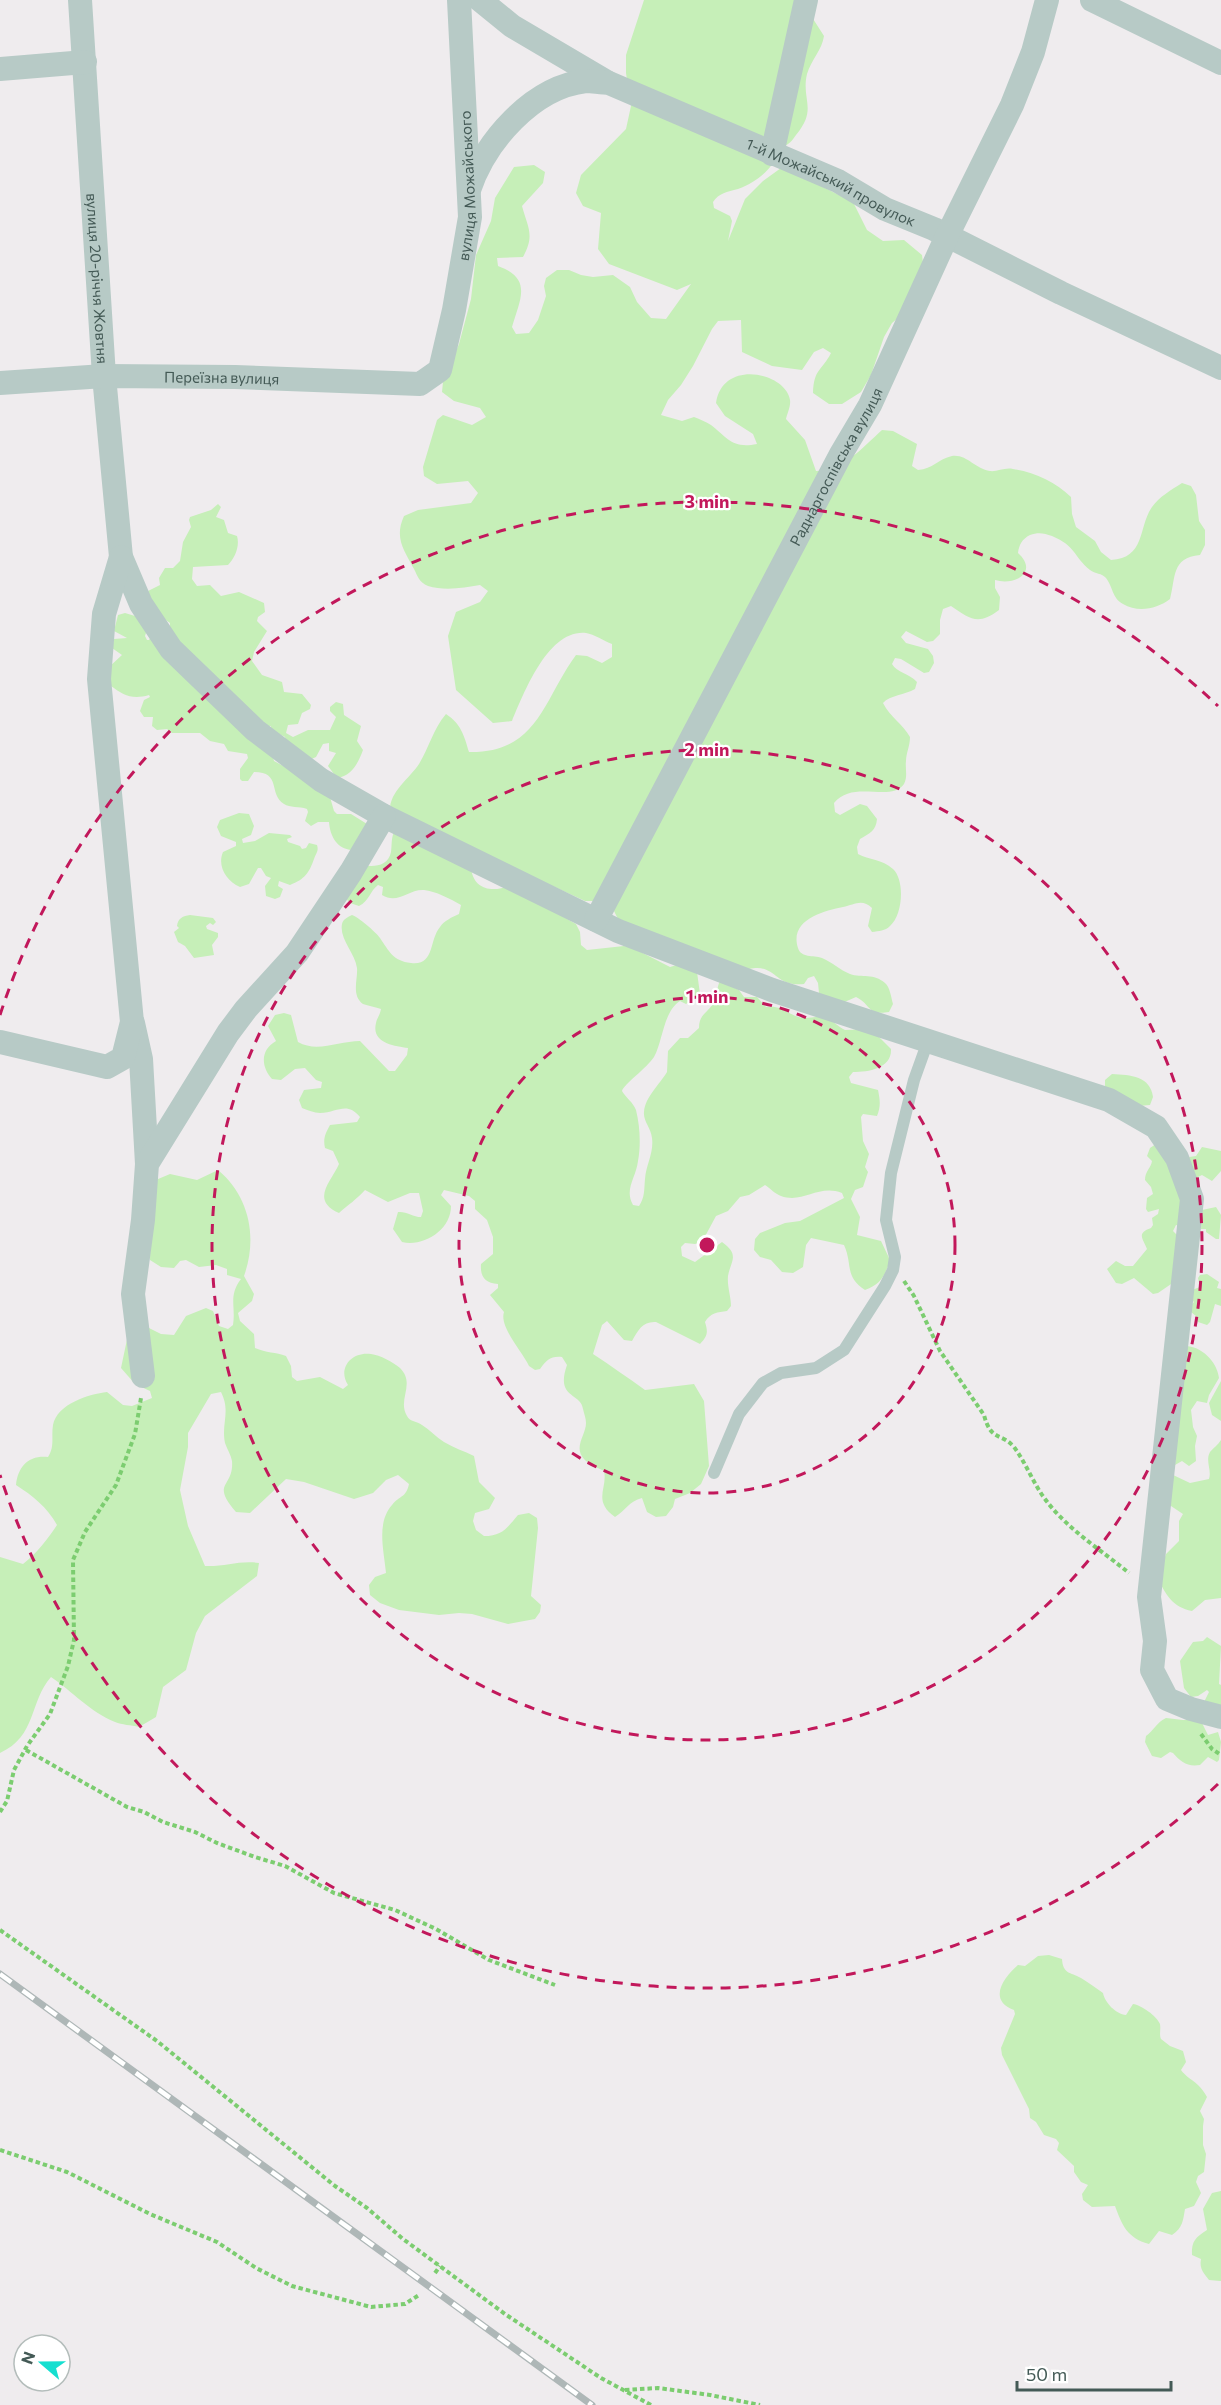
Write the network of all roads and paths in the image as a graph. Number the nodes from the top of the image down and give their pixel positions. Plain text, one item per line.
1 (80, 0) edge
2 (459, 0) edge
3 (480, 0) edge
4 (806, 0) edge
5 (1047, 0) edge
6 (1092, 0) edge
7 (85, 62) junction
8 (1221, 63) edge
9 (0, 69) edge
10 (609, 84) junction
11 (772, 154) junction
12 (469, 190) junction
13 (947, 236) junction
14 (1221, 368) edge
15 (440, 370) joint
16 (104, 376) junction
17 (0, 383) edge
18 (121, 557) junction
19 (384, 816) junction
20 (596, 920) junction
21 (132, 1022) junction
22 (928, 1041) junction
23 (0, 1042) edge
24 (147, 1164) junction
25 (894, 1265) junction
26 (143, 1376) joint
27 (714, 1473) dead end
28 (1150, 1591) junction
29 (1221, 1717) edge
30 (26, 1750) junction
31 (0, 1812) edge
32 (0, 1930) edge
33 (555, 1985) dead end
34 (0, 2150) edge
35 (440, 2266) junction
36 (435, 2273) dead end
37 (419, 2295) dead end
38 (624, 2390) junction
39 (651, 2405) edge
40 (760, 2405) edge

1 - 7 street, вулиця 20-річчя Жовтня
2 - 12 street, вулиця Можайського
3 - 10 street
4 - 11 street
5 - 13 street, Раднаргоспівська вулиця
6 - 8 street
7 - 9 street
7 - 16 street, вулиця 20-річчя Жовтня
10 - 11 street, 1-й Можайський провулок
10 - 12 street, 1-й Можайський провулок
11 - 13 street, 1-й Можайський провулок
12 - 15 street, вулиця Можайського
13 - 14 street, 1-й Можайський провулок
13 - 20 street, Раднаргоспівська вулиця
15 - 16 street, Переїзна вулиця
16 - 17 street, Переїзна вулиця
16 - 18 street, вулиця 20-річчя Жовтня
18 - 19 street
18 - 21 street
19 - 20 street
19 - 24 street
20 - 22 street
21 - 23 street
21 - 24 street
22 - 25 lane
22 - 28 street
24 - 26 street
25 - 27 lane
25 - 28 path
26 - 30 path
28 - 29 street
30 - 31 path
30 - 33 path
32 - 35 path
34 - 37 path
35 - 36 path
35 - 38 path
38 - 39 path
38 - 40 path

